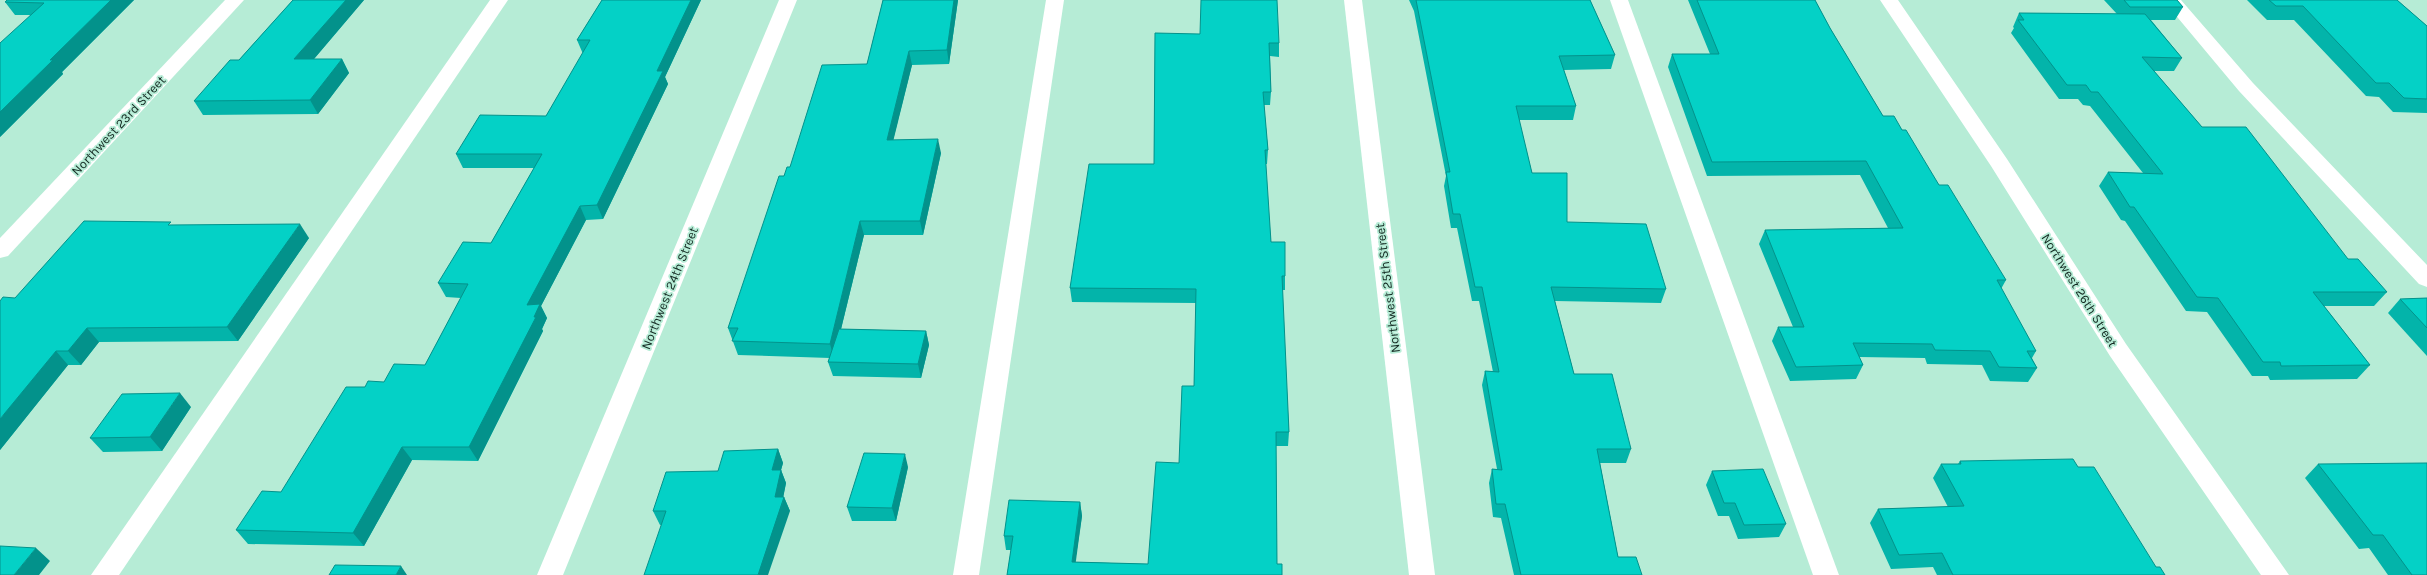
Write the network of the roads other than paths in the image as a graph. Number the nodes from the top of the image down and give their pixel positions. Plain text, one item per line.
1 (235, 0) edge
2 (499, 0) edge
3 (788, 0) edge
4 (1055, 0) edge
5 (1353, 0) edge
6 (1619, 0) edge
7 (1889, 0) edge
8 (2172, 0) edge
9 (0, 251) edge
10 (2427, 280) edge
11 (104, 575) edge
12 (550, 575) edge
13 (966, 575) edge
14 (1422, 575) edge
15 (1826, 575) edge
16 (2276, 575) edge

1 - 9 street, Northwest 23rd Street
2 - 11 street
3 - 12 street, Northwest 24th Street
4 - 13 street
5 - 14 street, Northwest 25th Street
6 - 15 street
7 - 16 street, Northwest 26th Street
8 - 10 street

